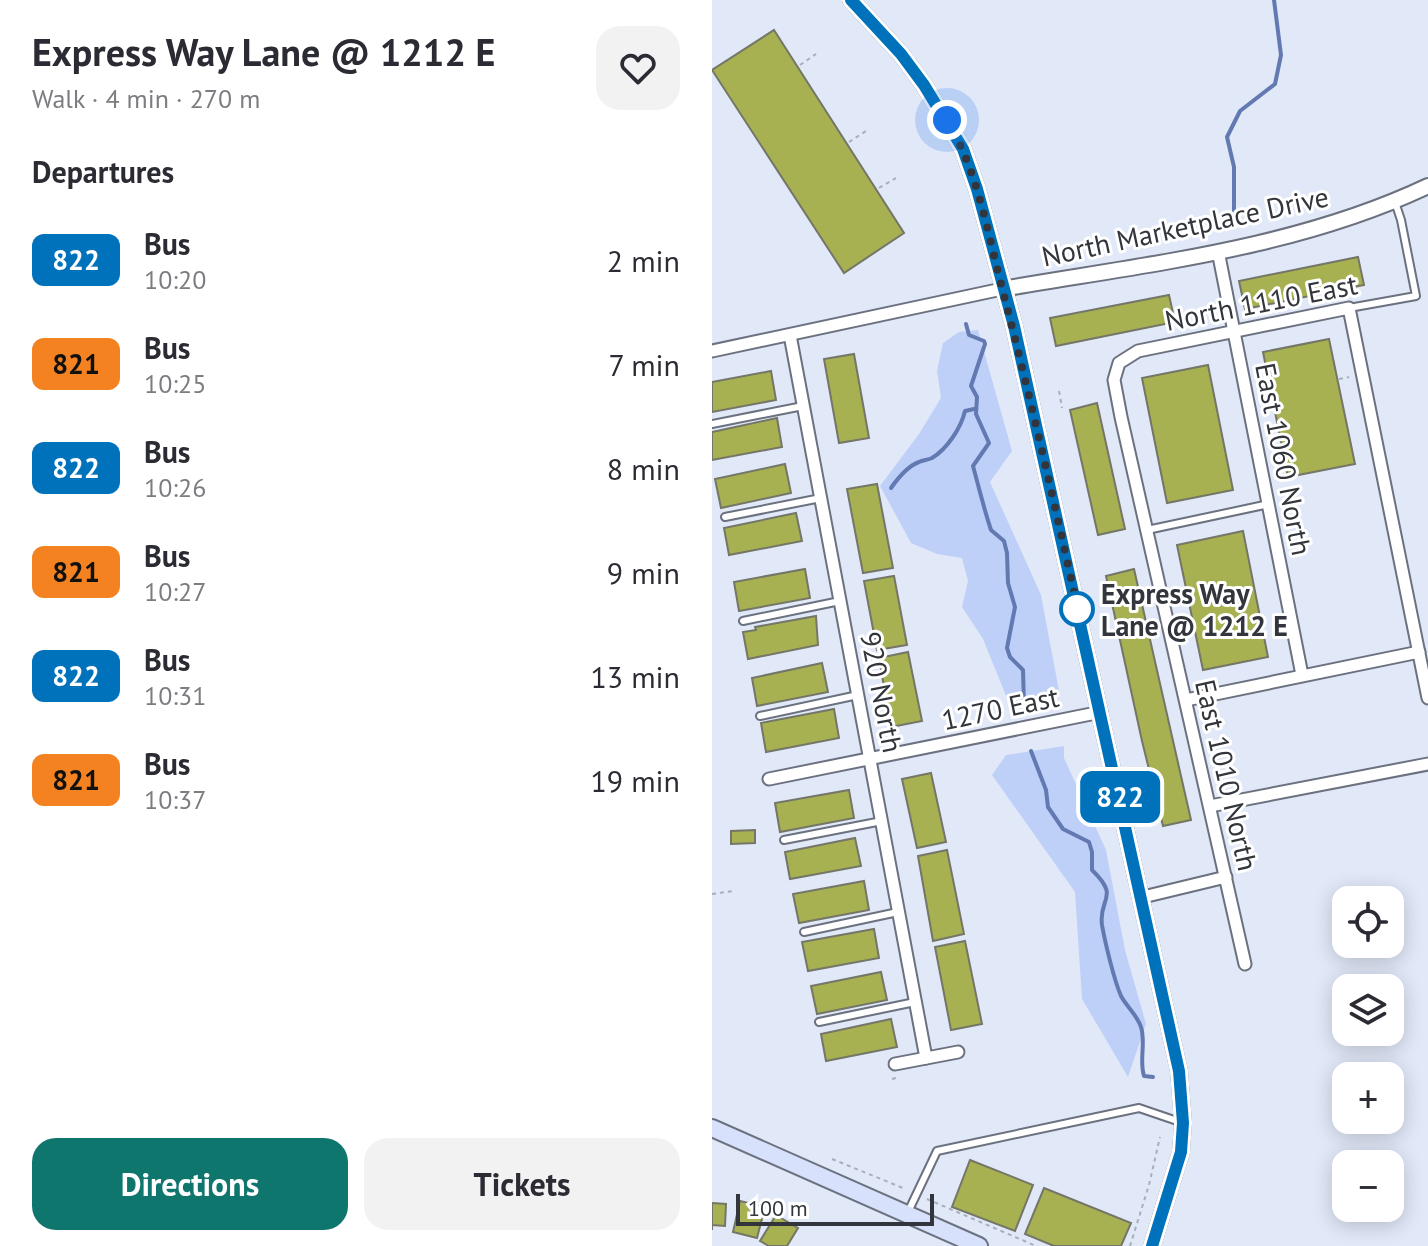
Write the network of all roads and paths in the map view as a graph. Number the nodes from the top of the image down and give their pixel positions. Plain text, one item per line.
1 (851, 0) edge
2 (816, 54) dead end
3 (800, 65) dead end
4 (866, 131) dead end
5 (849, 142) dead end
6 (896, 178) dead end
7 (1428, 186) edge
8 (879, 188) dead end
9 (1395, 202) junction
10 (1218, 251) junction
11 (1002, 289) junction
12 (1349, 308) junction
13 (1233, 332) junction
14 (790, 335) junction
15 (712, 351) edge
16 (1119, 363) joint
17 (1059, 391) dead end
18 (803, 406) junction
19 (1062, 408) dead end
20 (712, 424) edge
21 (821, 498) junction
22 (1269, 504) junction
23 (725, 517) dead end
24 (1147, 530) junction
25 (840, 601) junction
26 (743, 621) dead end
27 (1419, 652) junction
28 (1302, 675) junction
29 (858, 695) junction
30 (1428, 698) edge
31 (1186, 700) junction
32 (1101, 712) junction
33 (760, 716) dead end
34 (870, 759) junction
35 (1428, 764) edge
36 (769, 779) dead end
37 (1210, 806) junction
38 (882, 821) junction
39 (784, 840) dead end
40 (1226, 877) junction
41 (733, 891) dead end
42 (712, 894) edge
43 (1143, 897) junction
44 (898, 912) junction
45 (804, 932) dead end
46 (1245, 964) dead end
47 (915, 1002) junction
48 (819, 1022) dead end
49 (958, 1052) dead end
50 (926, 1058) junction
51 (895, 1064) dead end
52 (1183, 1123) junction
53 (712, 1128) edge
54 (1160, 1137) dead end
55 (832, 1159) dead end
56 (903, 1188) dead end
57 (926, 1199) dead end
58 (908, 1214) junction
59 (979, 1246) edge
60 (1036, 1246) edge
61 (1130, 1246) edge
62 (1152, 1246) edge

1 - 11 street
2 - 3 path
4 - 5 path
6 - 8 path
7 - 9 street, North Marketplace Drive
9 - 10 street, North Marketplace Drive
9 - 12 lane, North 1110 East
10 - 11 street, North Marketplace Drive
10 - 13 street, East 1060 North
11 - 14 street, North Marketplace Drive
11 - 32 street
12 - 13 street, North 1110 East
12 - 27 street
13 - 16 street, North 1110 East
13 - 22 street, East 1060 North
14 - 15 street, North Marketplace Drive
14 - 18 street, 920 North
16 - 24 street, East 1010 North
17 - 19 path
18 - 20 lane
18 - 21 street, 920 North
21 - 23 lane
21 - 25 street, 920 North
22 - 24 lane
22 - 28 street, East 1060 North
24 - 31 street, East 1010 North
25 - 26 lane
25 - 29 street, 920 North
27 - 28 street
27 - 30 street
28 - 31 street
29 - 33 lane
29 - 34 street, 920 North
31 - 37 street, East 1010 North
32 - 34 street, 1270 East
32 - 43 street
34 - 36 street, 1270 East
34 - 38 street, 920 North
35 - 37 street
37 - 40 street, East 1010 North
38 - 39 lane
38 - 44 street, 920 North
40 - 43 street
40 - 46 street, East 1010 North
41 - 42 path
43 - 52 street
44 - 45 lane
44 - 47 street, 920 North
47 - 48 lane
47 - 50 street, 920 North
49 - 50 street
50 - 51 street
52 - 58 lane
52 - 62 street
53 - 58 main road
54 - 61 path
55 - 56 path
57 - 60 path
58 - 59 main road

